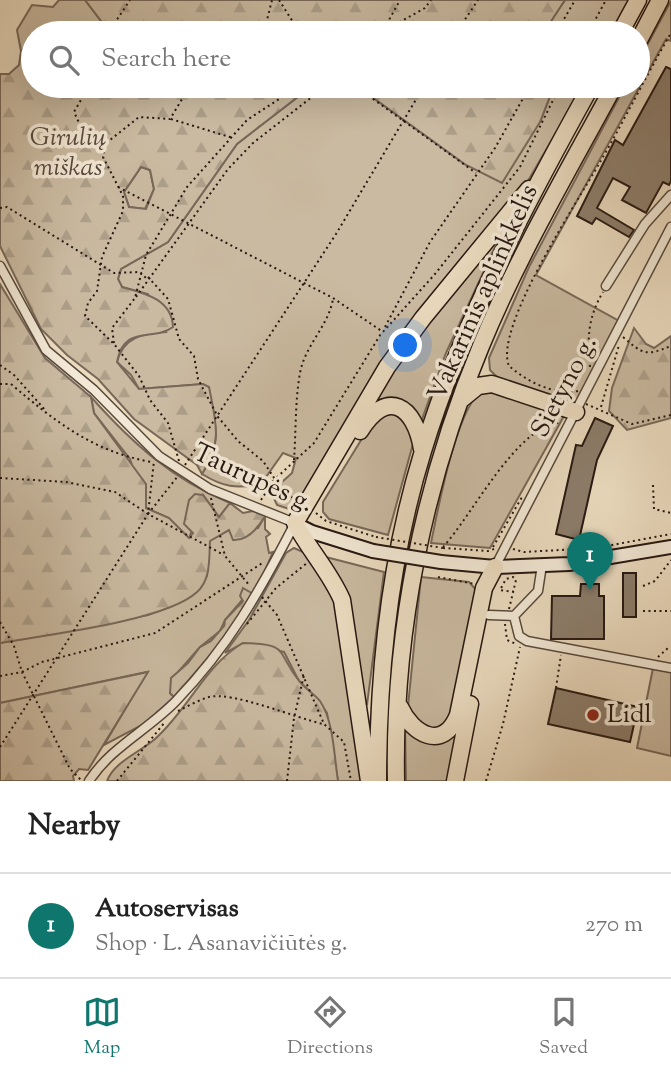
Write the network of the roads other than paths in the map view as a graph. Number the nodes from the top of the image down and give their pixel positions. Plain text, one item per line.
1 (638, 0) edge
2 (660, 0) edge
3 (627, 21) edge
4 (649, 21) edge
5 (585, 98) edge
6 (607, 98) edge
7 (549, 165) junction
8 (671, 195) edge
9 (671, 227) edge
10 (0, 266) edge
11 (606, 286) road end
12 (482, 343) junction
13 (492, 384) junction
14 (459, 402) junction
15 (579, 407) junction
16 (423, 452) junction
17 (308, 508) junction
18 (295, 523) junction
19 (671, 547) edge
20 (542, 565) junction
21 (495, 566) junction
22 (489, 615) junction
23 (514, 617) junction
24 (671, 668) edge
25 (398, 704) junction
26 (89, 781) edge
27 (369, 781) edge
28 (378, 781) edge
29 (396, 781) edge
30 (455, 781) edge

1 - 3 highway
2 - 4 highway
5 - 7 highway, Vakarinis aplinkkelis
6 - 12 highway, Vakarinis aplinkkelis
7 - 16 highway, Vakarinis aplinkkelis
7 - 17 highway
8 - 11 street
9 - 15 street, Sietyno g.
10 - 18 street, Taurupės g.
12 - 13 highway
12 - 14 highway, Vakarinis aplinkkelis
13 - 14 highway
13 - 15 highway
14 - 25 highway, Vakarinis aplinkkelis
15 - 21 street, Sietyno g.
16 - 17 highway
16 - 28 highway, Vakarinis aplinkkelis
17 - 18 highway
18 - 21 main road, Taurupės g., bridge
18 - 26 street
18 - 27 highway
19 - 20 main road, Taurupės g.
20 - 21 main road, Taurupės g.
20 - 23 street
21 - 22 highway
21 - 25 highway
22 - 23 street
22 - 30 highway
23 - 24 street
25 - 29 highway, Vakarinis aplinkkelis

